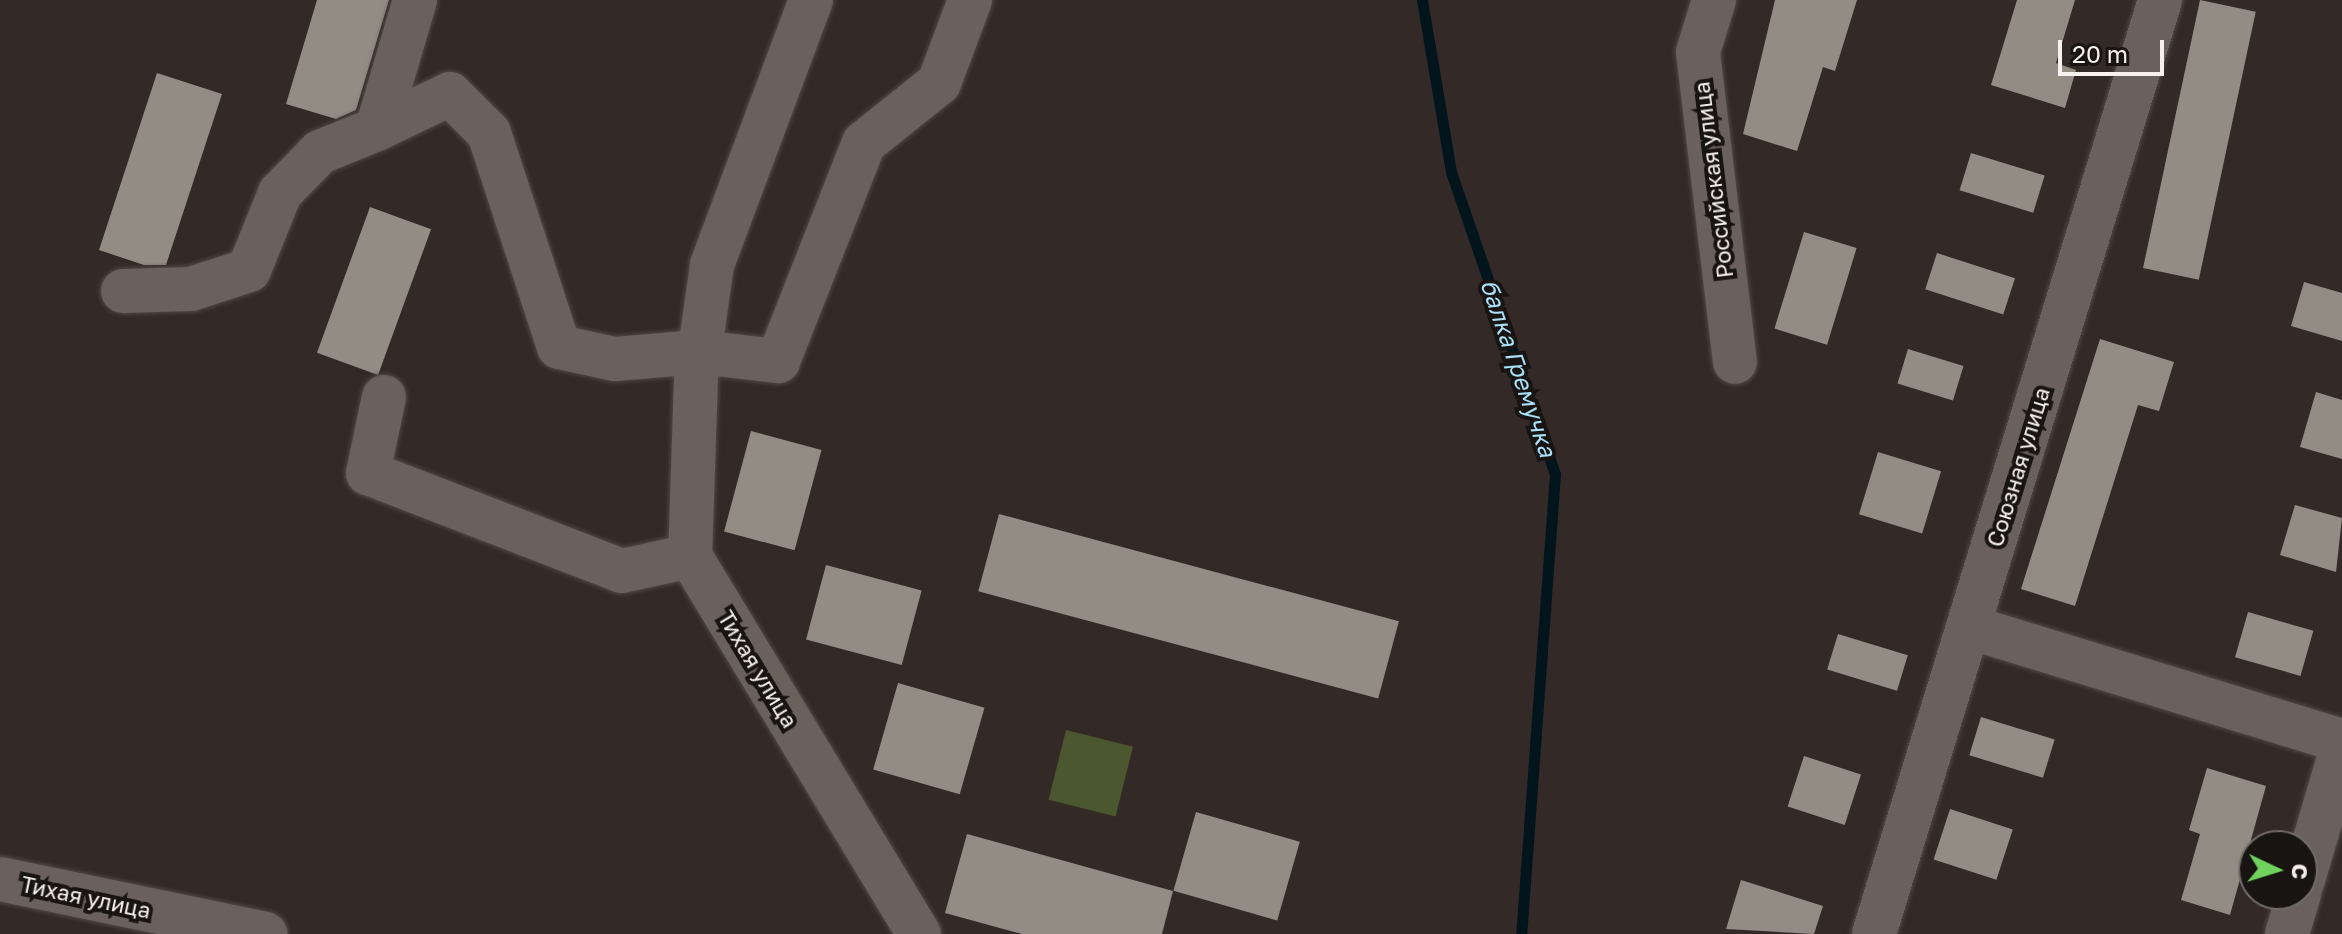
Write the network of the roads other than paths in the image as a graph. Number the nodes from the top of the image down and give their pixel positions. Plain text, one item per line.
1 (415, 0) edge
2 (811, 0) edge
3 (970, 0) edge
4 (1714, 0) edge
5 (2160, 0) edge
6 (377, 129) junction
7 (123, 291) dead end
8 (1735, 362) dead end
9 (697, 365) junction
10 (384, 397) dead end
11 (690, 556) junction
12 (1969, 627) junction
13 (2342, 741) edge
14 (2342, 748) edge
15 (2318, 830) edge
16 (0, 879) edge
17 (2294, 910) edge
18 (265, 934) edge
19 (919, 934) edge
20 (1874, 934) edge
21 (2287, 934) edge

1 - 6 street
2 - 9 street
3 - 9 street
4 - 8 street, Российская улица
5 - 12 street, Союзная улица
6 - 7 street
6 - 9 street
9 - 11 street
10 - 11 street
11 - 19 street, Тихая улица
12 - 13 street
12 - 20 street, Союзная улица
14 - 15 street
16 - 18 street, Тихая улица
17 - 21 street

